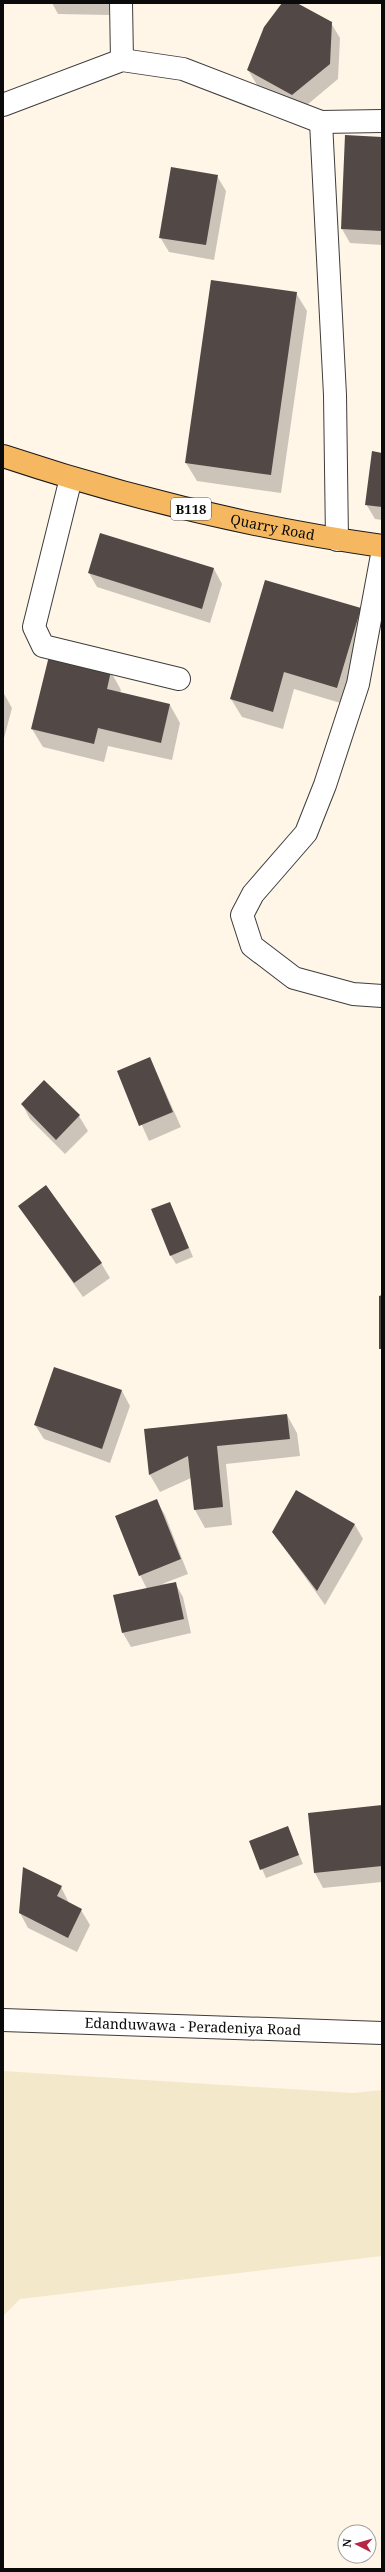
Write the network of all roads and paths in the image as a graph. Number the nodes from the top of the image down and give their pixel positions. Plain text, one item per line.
1 (121, 3) edge
2 (122, 60) junction
3 (3, 105) edge
4 (382, 121) edge
5 (321, 122) junction
6 (3, 456) edge
7 (71, 478) junction
8 (337, 540) junction
9 (382, 546) edge
10 (382, 555) edge
11 (179, 679) dead end
12 (382, 996) edge
13 (3, 2020) edge
14 (382, 2033) edge

1 - 2 street
2 - 3 street
2 - 5 street
4 - 5 street
5 - 8 street
6 - 7 main road, Quarry Road / B118
7 - 8 main road, Quarry Road / B118
7 - 11 street
8 - 9 main road, Quarry Road / B118
10 - 12 street
13 - 14 street, Edanduwawa - Peradeniya Road

